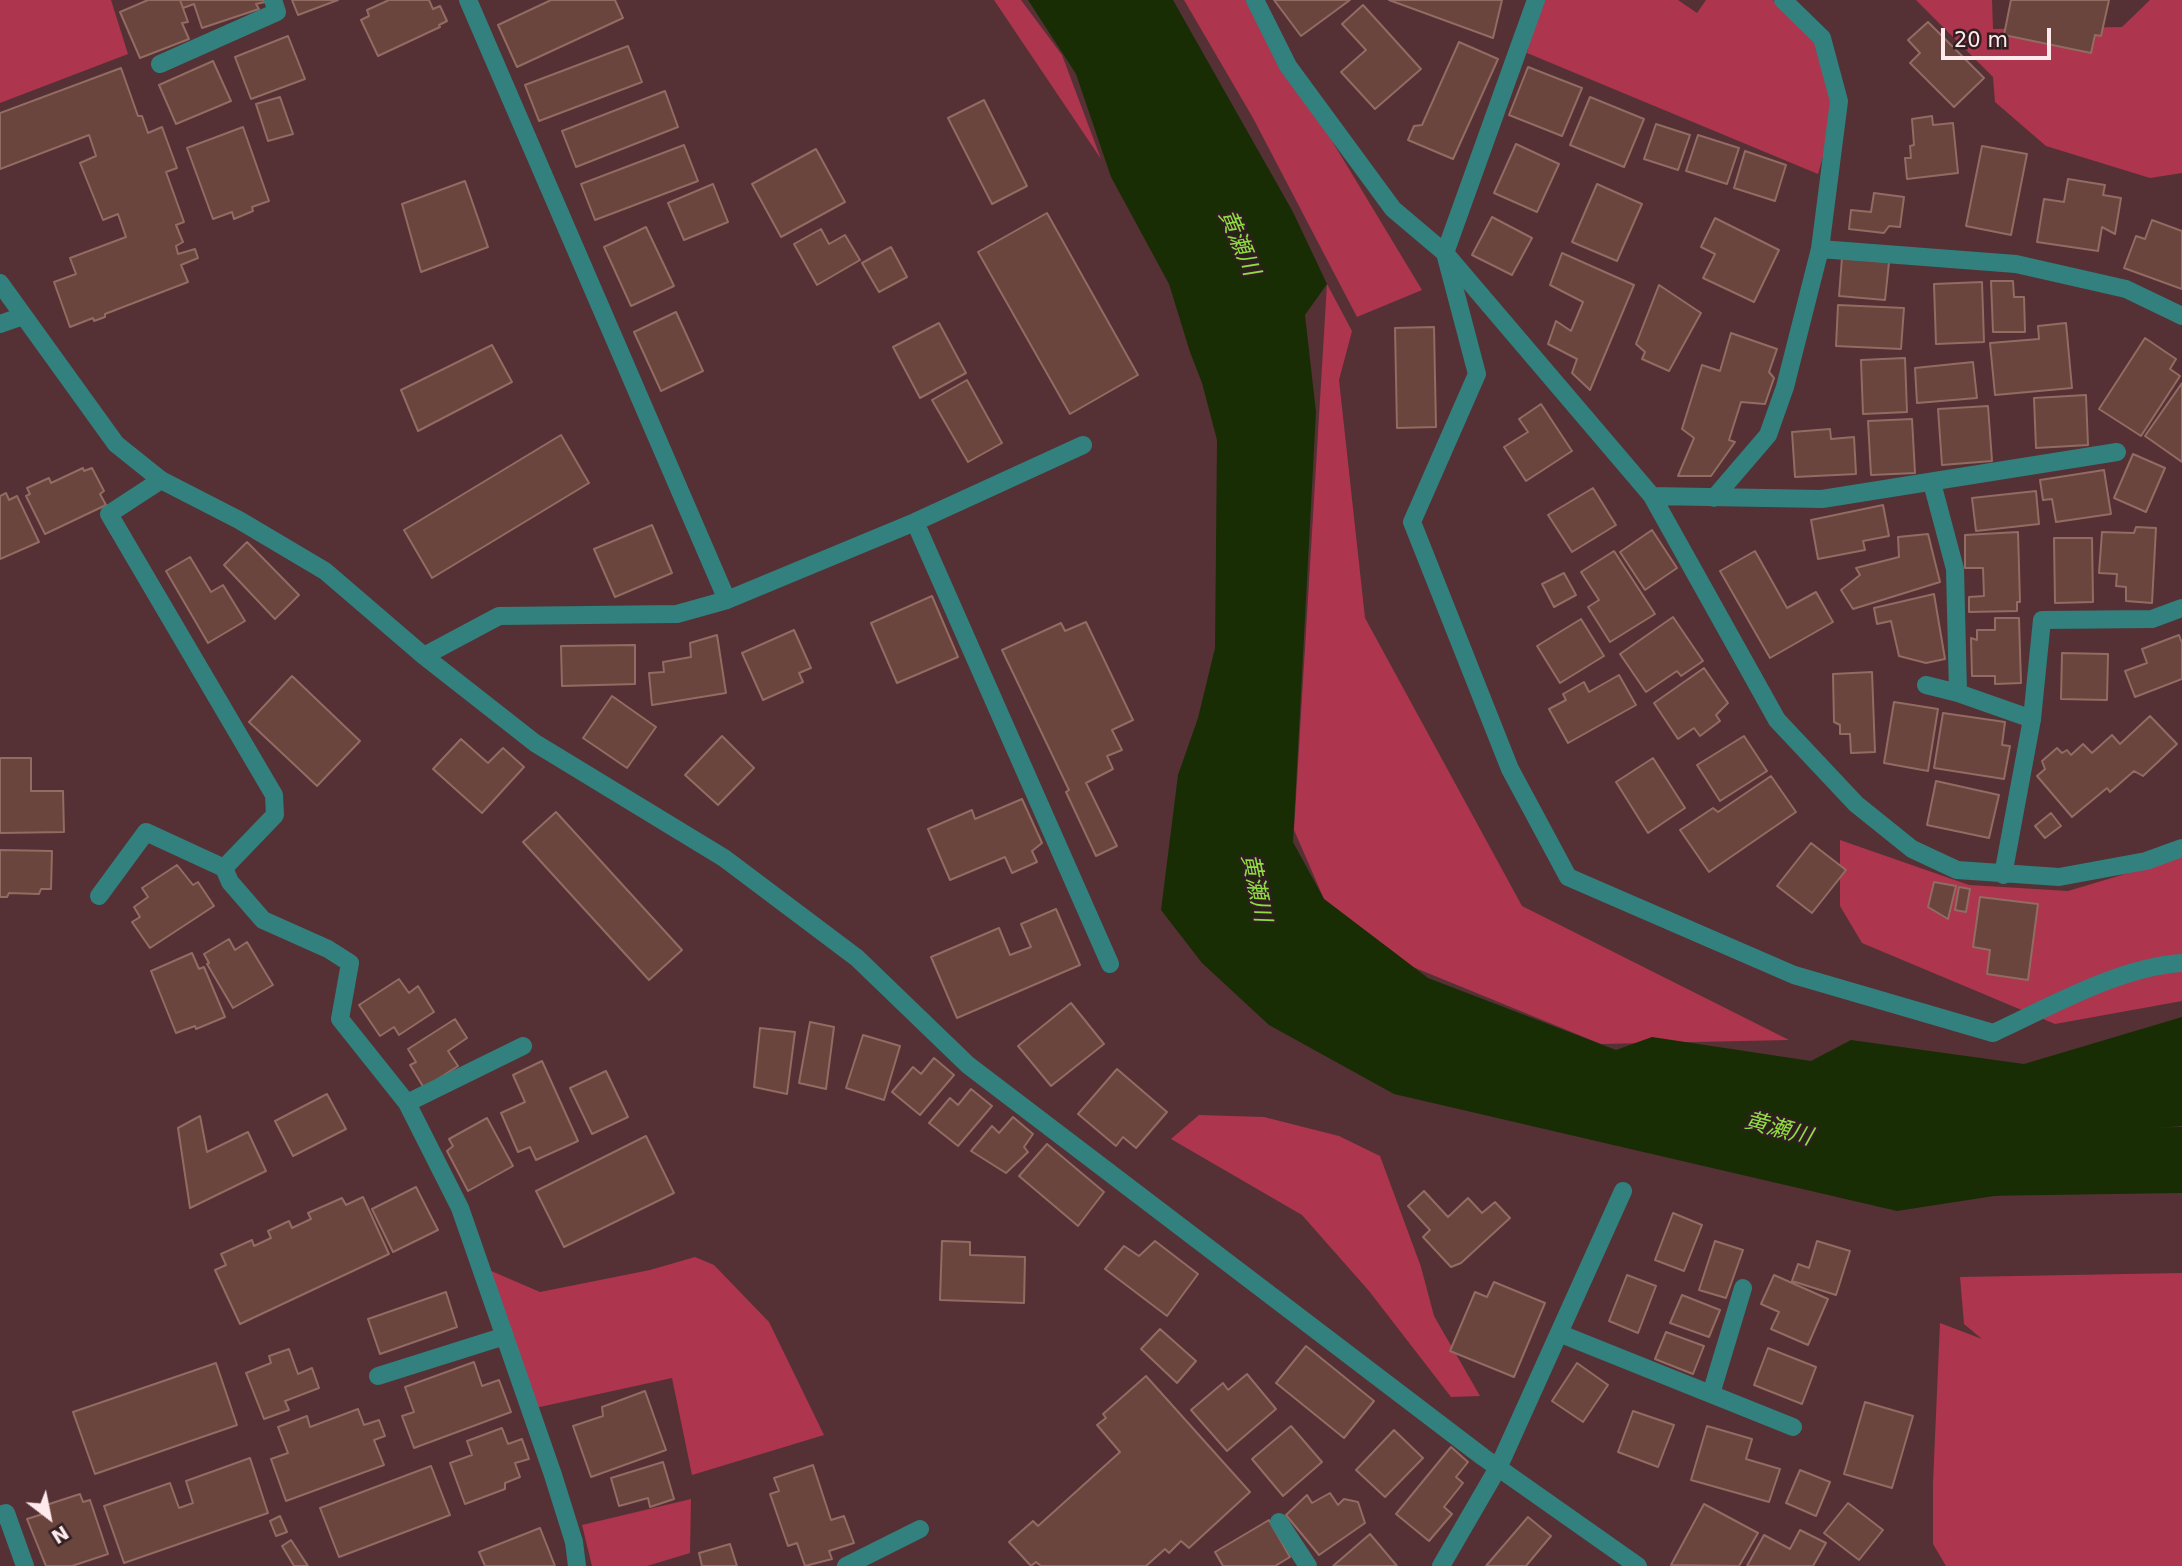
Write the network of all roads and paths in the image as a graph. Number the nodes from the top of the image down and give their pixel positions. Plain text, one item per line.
1 (273, 0) edge
2 (468, 0) edge
3 (1255, 0) edge
4 (1536, 0) edge
5 (1783, 0) edge
6 (160, 64) dead end
7 (1820, 249) junction
8 (1446, 253) junction
9 (0, 283) edge
10 (23, 316) junction
11 (2182, 316) edge
12 (0, 324) edge
13 (1083, 445) dead end
14 (2116, 452) dead end
15 (160, 480) junction
16 (1932, 482) junction
17 (1652, 496) junction
18 (1714, 498) junction
19 (915, 522) junction
20 (727, 600) junction
21 (2182, 608) edge
22 (424, 656) junction
23 (1926, 685) dead end
24 (1958, 693) junction
25 (2032, 719) junction
26 (2182, 848) edge
27 (224, 868) junction
28 (2003, 875) junction
29 (99, 896) dead end
30 (2182, 963) edge
31 (1110, 964) dead end
32 (523, 1046) dead end
33 (407, 1103) junction
34 (1623, 1191) dead end
35 (1743, 1288) dead end
36 (1560, 1334) junction
37 (505, 1336) junction
38 (378, 1377) dead end
39 (1712, 1394) junction
40 (1793, 1427) dead end
41 (1499, 1466) junction
42 (0, 1516) edge
43 (1279, 1522) dead end
44 (920, 1529) dead end
45 (24, 1566) edge
46 (577, 1566) edge
47 (846, 1566) edge
48 (1308, 1566) edge
49 (1441, 1566) edge
50 (1638, 1566) edge

1 - 6 street
2 - 20 street
3 - 8 street
4 - 8 street
5 - 7 street
7 - 11 street
7 - 18 street
8 - 17 street
8 - 30 street
9 - 10 street
10 - 12 street
10 - 15 street
13 - 19 street
14 - 16 street
15 - 22 street
15 - 27 street
16 - 18 street
16 - 24 street
17 - 18 street
17 - 28 street
19 - 20 street
19 - 31 street
20 - 22 street
21 - 25 street
22 - 41 street
23 - 24 street
24 - 25 street
25 - 28 street
26 - 28 street
27 - 29 street
27 - 33 street
32 - 33 street
33 - 37 street
34 - 36 street
35 - 39 street
36 - 39 street
36 - 41 street
37 - 38 street
37 - 46 street
39 - 40 street
41 - 49 street
41 - 50 street
42 - 45 street
43 - 48 street
44 - 47 street

